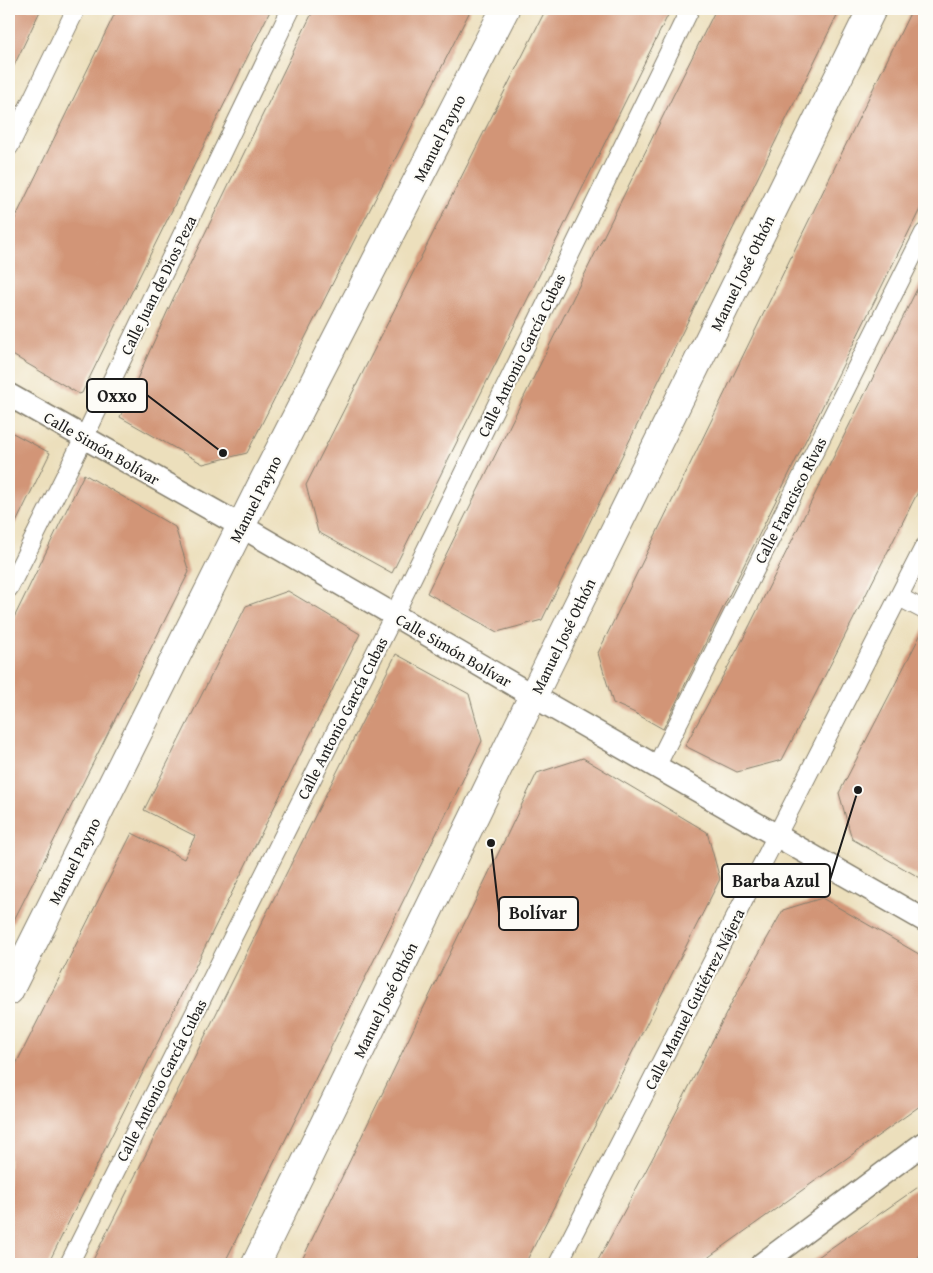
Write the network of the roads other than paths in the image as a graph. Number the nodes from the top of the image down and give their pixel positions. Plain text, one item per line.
1 (76, 9) edge
2 (291, 9) edge
3 (505, 9) edge
4 (690, 9) edge
5 (872, 9) edge
6 (9, 147) edge
7 (924, 233) edge
8 (9, 395) edge
9 (84, 438) junction
10 (241, 526) junction
11 (924, 547) edge
12 (9, 588) edge
13 (899, 597) junction
14 (924, 610) edge
15 (394, 615) junction
16 (533, 696) junction
17 (656, 767) junction
18 (777, 835) junction
19 (924, 920) edge
20 (9, 991) edge
21 (924, 1143) edge
22 (69, 1264) edge
23 (256, 1264) edge
24 (558, 1264) edge
25 (762, 1264) edge

1 - 6 street
2 - 9 street, Calle Juan de Dios Peza
3 - 10 main road, Manuel Payno
4 - 15 street, Calle Antonio García Cubas
5 - 16 main road, Manuel José Othón
7 - 17 street, Calle Francisco Rivas
8 - 9 street, Calle Simón Bolívar
9 - 10 street, Calle Simón Bolívar
9 - 12 street, Calle Juan de Dios Peza
10 - 15 street, Calle Simón Bolívar
10 - 20 main road, Manuel Payno
11 - 13 street, Calle Manuel Gutiérrez Nájera
13 - 14 street
13 - 18 street, Calle Manuel Gutiérrez Nájera
15 - 16 street, Calle Simón Bolívar
15 - 22 street, Calle Antonio García Cubas
16 - 17 street, Calle Simón Bolívar
16 - 23 main road, Manuel José Othón
17 - 18 street, Calle Simón Bolívar
18 - 19 street, Calle Simón Bolívar
18 - 24 street, Calle Manuel Gutiérrez Nájera
21 - 25 street

